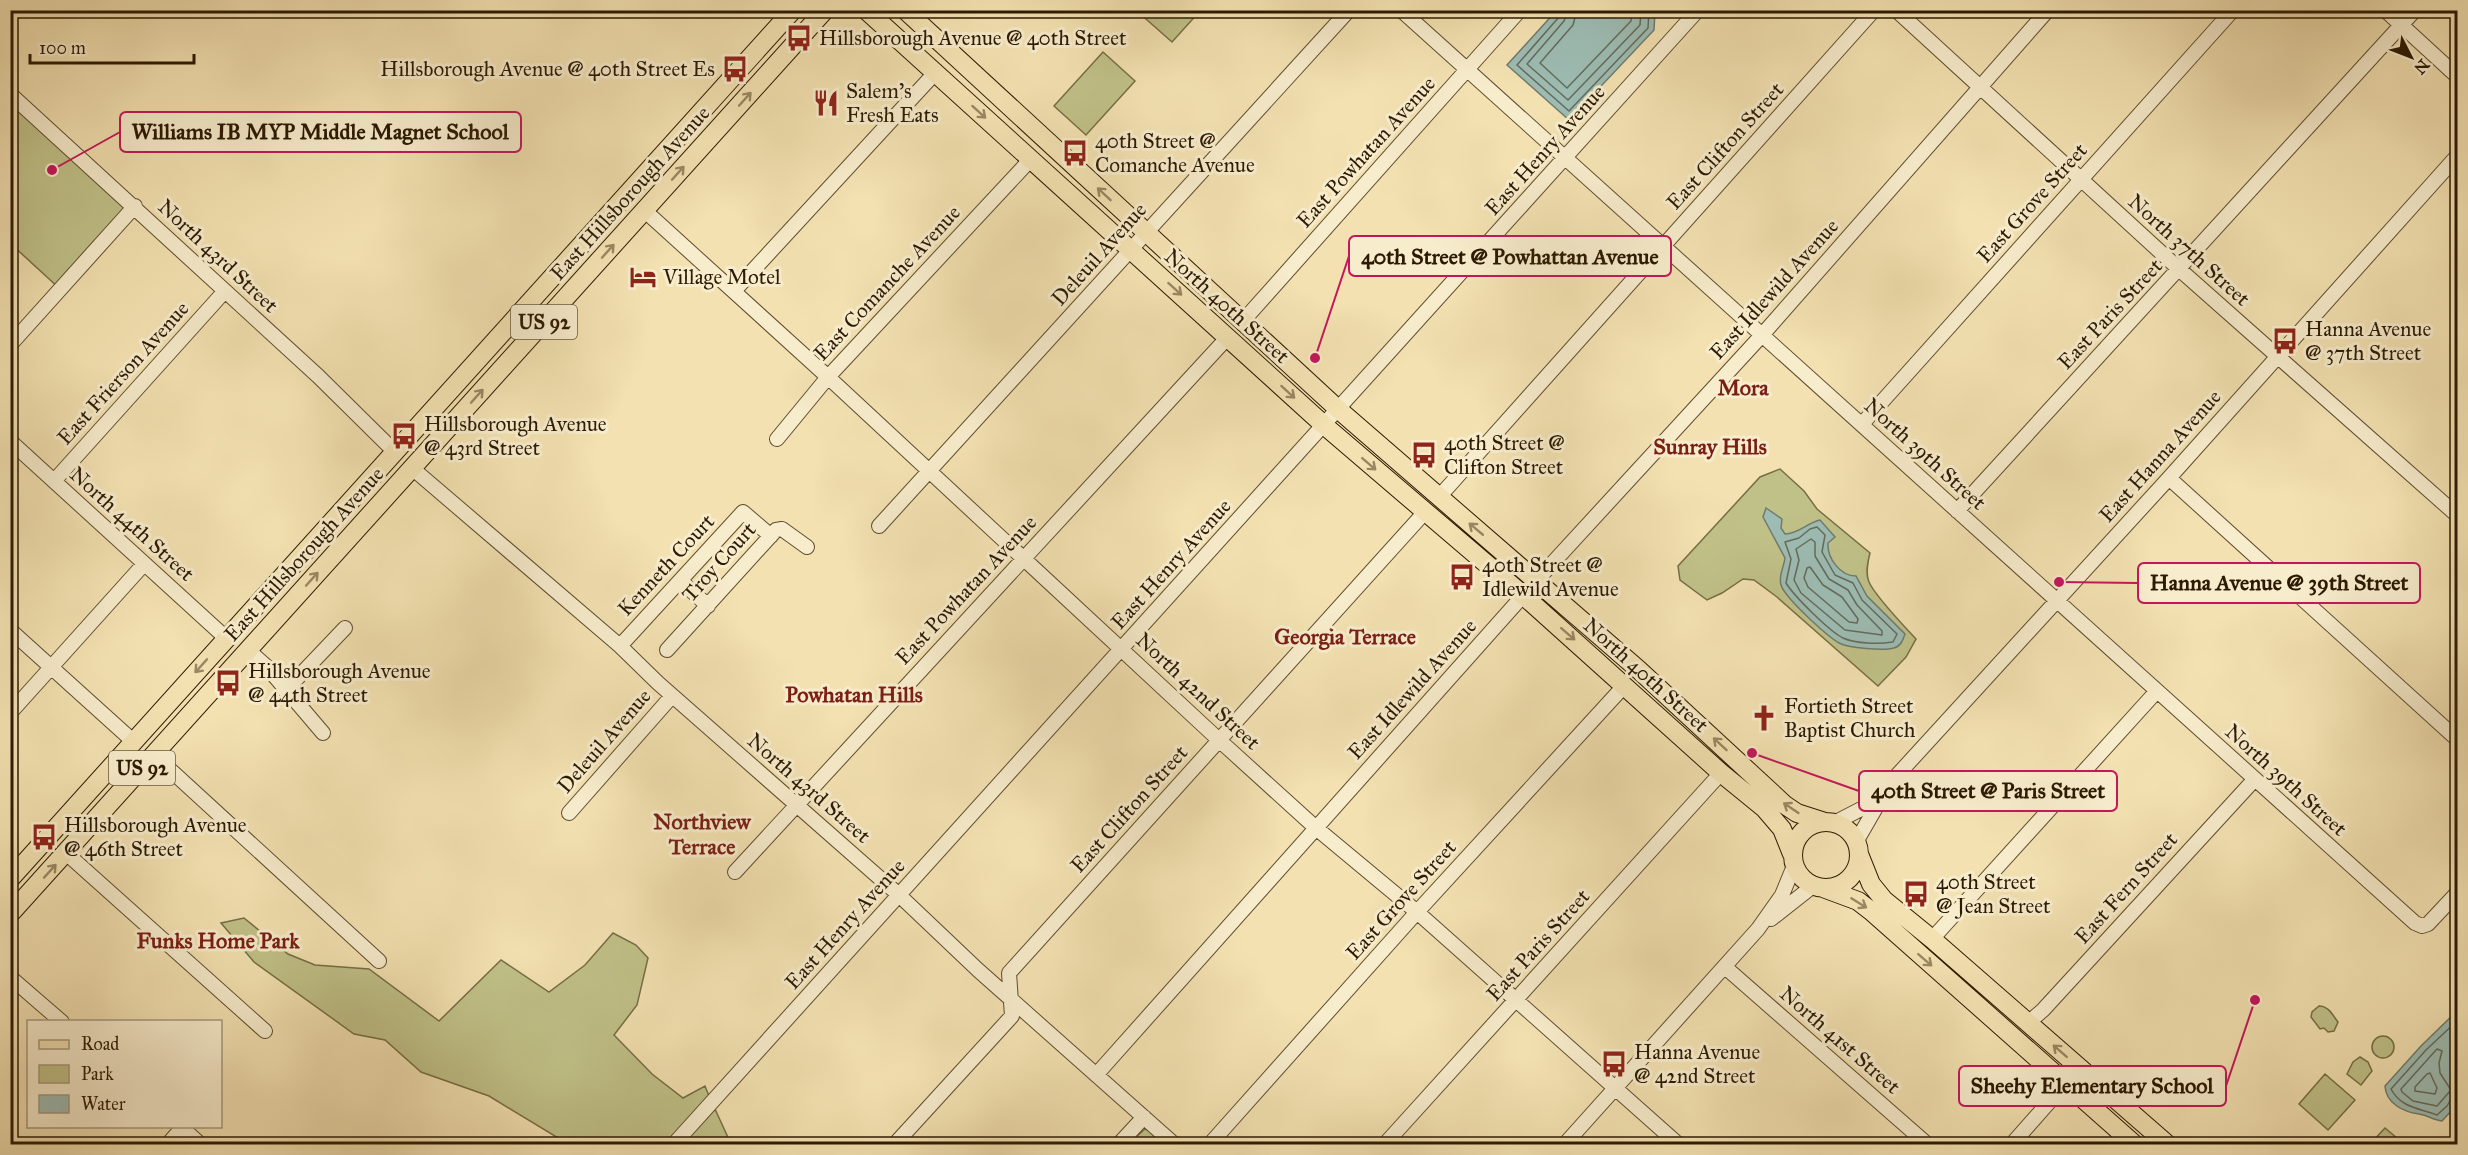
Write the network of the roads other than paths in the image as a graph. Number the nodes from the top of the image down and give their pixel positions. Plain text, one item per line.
1 (793, 10) edge
2 (825, 10) edge
3 (867, 10) edge
4 (905, 10) edge
5 (1349, 10) edge
6 (1401, 10) edge
7 (1520, 10) edge
8 (1698, 10) edge
9 (1874, 10) edge
10 (1896, 10) edge
11 (2048, 10) edge
12 (2233, 10) edge
13 (2385, 10) edge
14 (2415, 10) edge
15 (2401, 25) junction
16 (1467, 70) junction
17 (935, 73) junction
18 (2457, 77) edge
19 (1980, 87) junction
20 (10, 94) edge
21 (2457, 155) edge
22 (1566, 158) junction
23 (1031, 159) junction
24 (2081, 180) junction
25 (135, 206) junction
26 (644, 210) junction
27 (1147, 233) junction
28 (1664, 245) junction
29 (1131, 250) junction
30 (2179, 269) junction
31 (734, 291) junction
32 (224, 292) junction
33 (1243, 321) junction
34 (1763, 334) junction
35 (1228, 337) junction
36 (10, 345) edge
37 (2277, 356) junction
38 (828, 377) junction
39 (1339, 410) junction
40 (421, 423) junction
41 (1862, 424) junction
42 (1325, 426) junction
43 (777, 439) dead end
44 (10, 441) edge
45 (395, 452) junction
46 (412, 468) junction
47 (929, 471) junction
48 (2169, 478) junction
49 (54, 481) junction
50 (388, 494) junction
51 (1439, 496) junction
52 (1957, 511) junction
53 (1425, 512) junction
54 (2457, 516) edge
55 (879, 526) dead end
56 (771, 536) junction
57 (807, 547) dead end
58 (1023, 558) junction
59 (144, 564) junction
60 (1537, 580) junction
61 (681, 581) junction
62 (1524, 596) junction
63 (2057, 601) junction
64 (708, 606) junction
65 (345, 628) dead end
66 (10, 630) edge
67 (226, 638) junction
68 (620, 646) junction
69 (248, 650) junction
70 (667, 650) dead end
71 (1122, 650) junction
72 (52, 667) junction
73 (1625, 685) junction
74 (285, 691) junction
75 (2156, 692) junction
76 (672, 696) junction
77 (10, 713) edge
78 (324, 733) dead end
79 (1219, 740) junction
80 (2457, 740) edge
81 (134, 742) junction
82 (154, 755) junction
83 (1721, 773) junction
84 (2254, 780) junction
85 (1891, 782) junction
86 (797, 804) junction
87 (569, 813) dead end
88 (1829, 823) junction
89 (1316, 828) junction
90 (1858, 848) junction
91 (66, 853) junction
92 (28, 860) junction
93 (1793, 860) junction
94 (735, 872) dead end
95 (10, 879) edge
96 (1818, 887) junction
97 (2457, 892) edge
98 (899, 895) junction
99 (10, 896) edge
100 (1418, 912) junction
101 (10, 914) edge
102 (1758, 929) junction
103 (1932, 939) junction
104 (379, 962) dead end
105 (1725, 967) junction
106 (10, 977) edge
107 (1009, 997) junction
108 (1517, 1000) junction
109 (1975, 1003) junction
110 (60, 1020) edge
111 (2028, 1023) junction
112 (265, 1031) dead end
113 (1096, 1075) junction
114 (2067, 1085) junction
115 (1615, 1089) junction
116 (1144, 1117) junction
117 (180, 1128) edge
118 (182, 1128) edge
119 (168, 1144) edge
120 (200, 1144) edge
121 (674, 1144) edge
122 (894, 1144) edge
123 (1119, 1144) edge
124 (1174, 1144) edge
125 (1210, 1144) edge
126 (1385, 1144) edge
127 (1565, 1144) edge
128 (1678, 1144) edge
129 (1927, 1144) edge
130 (2012, 1144) edge
131 (2134, 1144) edge
132 (2167, 1144) edge

1 - 40 main road, East Hillsborough Avenue / US 92
26 -> 2 main road, East Hillsborough Avenue / US 92
3 - 17 main road, North 40th Street
27 -> 4 main road, North 40th Street
5 - 27 street, Deleuil Avenue
6 - 16 street, North 39th Street
7 - 16 street, East Powhatan Avenue
8 - 22 street, East Henry Avenue
9 - 28 street, East Clifton Street
10 - 19 street, North 37th Street
11 - 19 street, East Idlewild Avenue
12 - 24 street, East Grove Street
13 - 15 street
14 - 15 street, East Paris Street
15 - 18 street
15 - 30 street, East Paris Street
16 - 22 street, North 39th Street
16 - 33 street, East Powhatan Avenue
17 -> 23 main road, North 40th Street
17 - 31 street
19 - 24 street, North 37th Street
19 - 34 street, East Idlewild Avenue
20 - 25 street, North 43rd Street
21 - 37 street, East Hanna Avenue
22 - 28 street, North 39th Street
22 - 39 street, East Henry Avenue
23 - 29 main road, North 40th Street
23 - 38 street, East Comanche Avenue
24 - 30 street, North 37th Street
24 - 41 street, East Grove Street
25 - 32 street, North 43rd Street
25 - 36 street
26 - 31 street, North 42nd Street
46 -> 26 main road, East Hillsborough Avenue / US 92
27 - 29 street, Deleuil Avenue
27 - 33 main road, North 40th Street
28 - 34 street, North 39th Street
28 - 51 street, East Clifton Street
29 -> 35 main road, North 40th Street
29 - 47 street, Deleuil Avenue
30 - 37 street, North 37th Street
30 - 52 street, East Paris Street
31 - 38 street, North 42nd Street
32 - 45 street, North 43rd Street
32 - 49 street, East Frierson Avenue
33 - 39 main road, North 40th Street
34 - 41 street, North 39th Street
34 - 60 street, East Idlewild Avenue
35 -> 42 main road, North 40th Street
35 - 58 street, East Powhatan Avenue
37 - 48 street, East Hanna Avenue
37 - 54 street, North 37th Street
38 - 43 street, East Comanche Avenue
38 - 47 street, North 42nd Street
39 - 42 street, East Henry Avenue
39 - 51 main road, North 40th Street
40 - 45 main road, East Hillsborough Avenue / US 92
40 - 46 main road
41 - 52 street, North 39th Street
42 -> 53 main road, North 40th Street
42 - 71 street, East Henry Avenue
44 - 49 street, North 44th Street
45 - 50 main road
45 - 67 main road, East Hillsborough Avenue / US 92
46 - 50 main road, East Hillsborough Avenue / US 92
46 - 68 street, North 43rd Street
47 - 55 street, Deleuil Avenue
47 - 58 street, North 42nd Street
48 - 63 street, East Hanna Avenue
48 - 80 street
49 - 59 street, North 44th Street
69 -> 50 main road, East Hillsborough Avenue / US 92
60 -> 51 main road, North 40th Street
52 - 63 street, North 39th Street
53 - 62 main road, North 40th Street
53 - 79 street, East Clifton Street
56 - 57 street, Troy Court
56 - 61 street, Kenneth Court
56 - 64 street, Troy Court
58 - 71 street, North 42nd Street
58 - 86 street, East Powhatan Avenue
59 - 67 street, North 44th Street
59 - 72 street
60 - 62 street, East Idlewild Avenue
88 -> 60 main road, North 40th Street
61 - 64 street
61 - 68 street, Kenneth Court
62 -> 73 main road, North 40th Street
62 - 89 street, East Idlewild Avenue
63 - 75 street, North 39th Street
63 - 85 street, East Hanna Avenue
64 - 70 street, Troy Court
65 - 74 street
66 - 72 street
67 -> 81 main road, East Hillsborough Avenue / US 92
68 - 76 street, North 43rd Street
69 - 74 street
69 - 82 main road, East Hillsborough Avenue / US 92
71 - 79 street, North 42nd Street
71 - 98 street, East Henry Avenue
72 - 77 street
72 - 81 street
73 - 83 main road, North 40th Street
73 - 100 street, East Grove Street
74 - 78 street
75 - 84 street, North 39th Street
75 - 103 street
76 - 86 street, North 43rd Street
76 - 87 street, Deleuil Avenue
79 - 89 street, North 42nd Street
79 - 107 street, East Clifton Street
81 - 92 main road, East Hillsborough Avenue / US 92
82 - 91 main road, East Hillsborough Avenue / US 92
82 - 104 street
83 - 93 main road, North 40th Street
83 - 108 street, East Paris Street
84 - 97 street, North 39th Street
84 - 111 street, East Fern Street
85 - 88 street, East Hanna Avenue
85 - 90 street, East Hanna Avenue
86 - 94 street, East Powhatan Avenue
86 - 98 street, North 43rd Street
88 - 90 main road
88 - 93 main road
89 - 100 street, North 42nd Street
89 - 113 street, East Idlewild Avenue
90 - 96 main road
90 - 103 main road
101 -> 91 main road, East Hillsborough Avenue / US 92
91 - 112 street
92 - 95 main road, East Hillsborough Avenue / US 92
92 - 99 main road
93 - 96 main road
93 - 102 street
96 - 102 street
96 -> 109 main road
98 - 107 street, North 43rd Street
98 - 121 street, East Henry Avenue
100 - 108 street, North 42nd Street
100 - 125 street, East Grove Street
102 - 105 street
103 - 111 main road
105 - 115 street
105 - 129 street, North 41st Street
106 - 110 street
107 - 113 street, North 43rd Street
107 - 122 street, East Clifton Street
108 - 115 street, North 42nd Street
108 - 126 street, East Paris Street
109 - 111 main road
109 - 114 main road
132 -> 111 main road
113 - 116 street, North 43rd Street
114 - 130 street
114 - 131 main road
115 - 127 street
115 - 128 street, North 42nd Street
116 - 123 street
116 - 124 street, North 43rd Street
117 - 119 street
118 - 120 street

